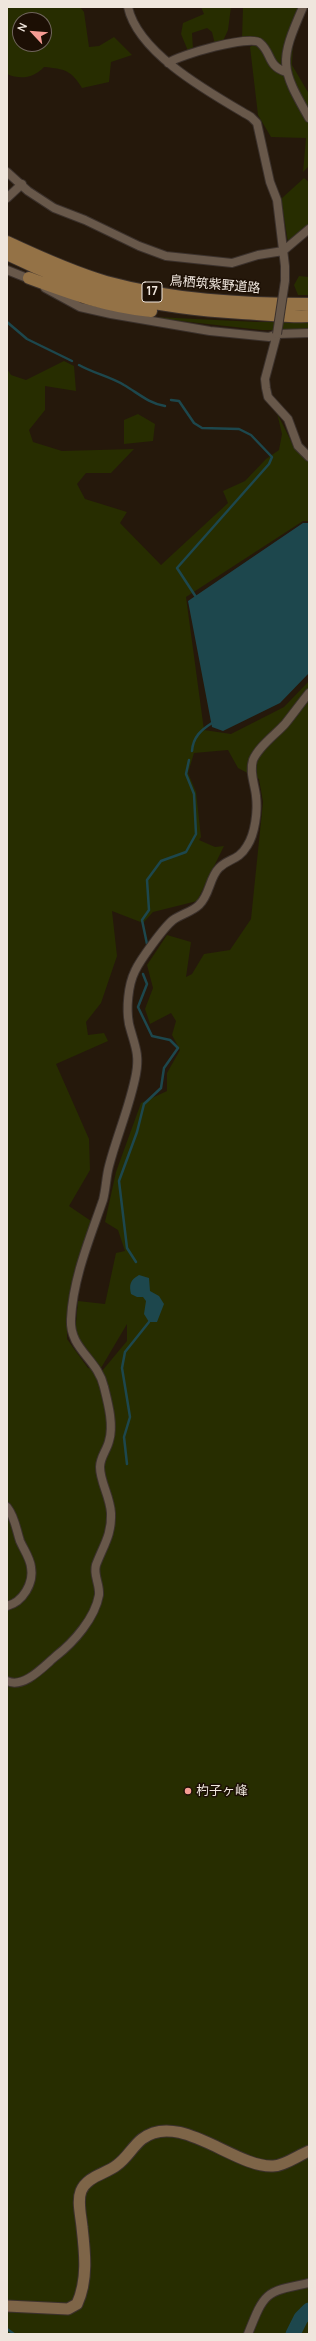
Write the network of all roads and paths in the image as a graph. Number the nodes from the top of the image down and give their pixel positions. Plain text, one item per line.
1 (128, 7) edge
2 (303, 7) edge
3 (168, 63) junction
4 (286, 72) junction
5 (309, 118) edge
6 (7, 172) edge
7 (22, 184) junction
8 (7, 198) edge
9 (309, 230) edge
10 (7, 242) edge
11 (283, 251) junction
12 (7, 254) edge
13 (7, 270) edge
14 (29, 278) junction
15 (309, 304) edge
16 (194, 310) junction
17 (309, 316) edge
18 (309, 333) edge
19 (277, 334) junction
20 (309, 457) edge
21 (309, 693) edge
22 (7, 1507) edge
23 (7, 1606) edge
24 (7, 1681) edge
25 (309, 2151) edge
26 (309, 2283) edge
27 (7, 2306) edge
28 (248, 2334) edge

1 - 3 street
2 - 4 street
3 - 4 street
3 - 11 street
4 - 5 street
6 - 7 street
7 - 8 street
7 - 11 street
9 - 11 street
10 - 15 main road, 鳥栖筑紫野道路 / 17
11 - 19 street, bridge
12 - 16 main road, 17
13 - 14 street
14 - 16 main road
14 - 19 street
16 - 17 main road, 17
18 - 19 street
19 - 20 street
21 - 24 street
22 - 23 street
25 - 27 main road
26 - 28 street

